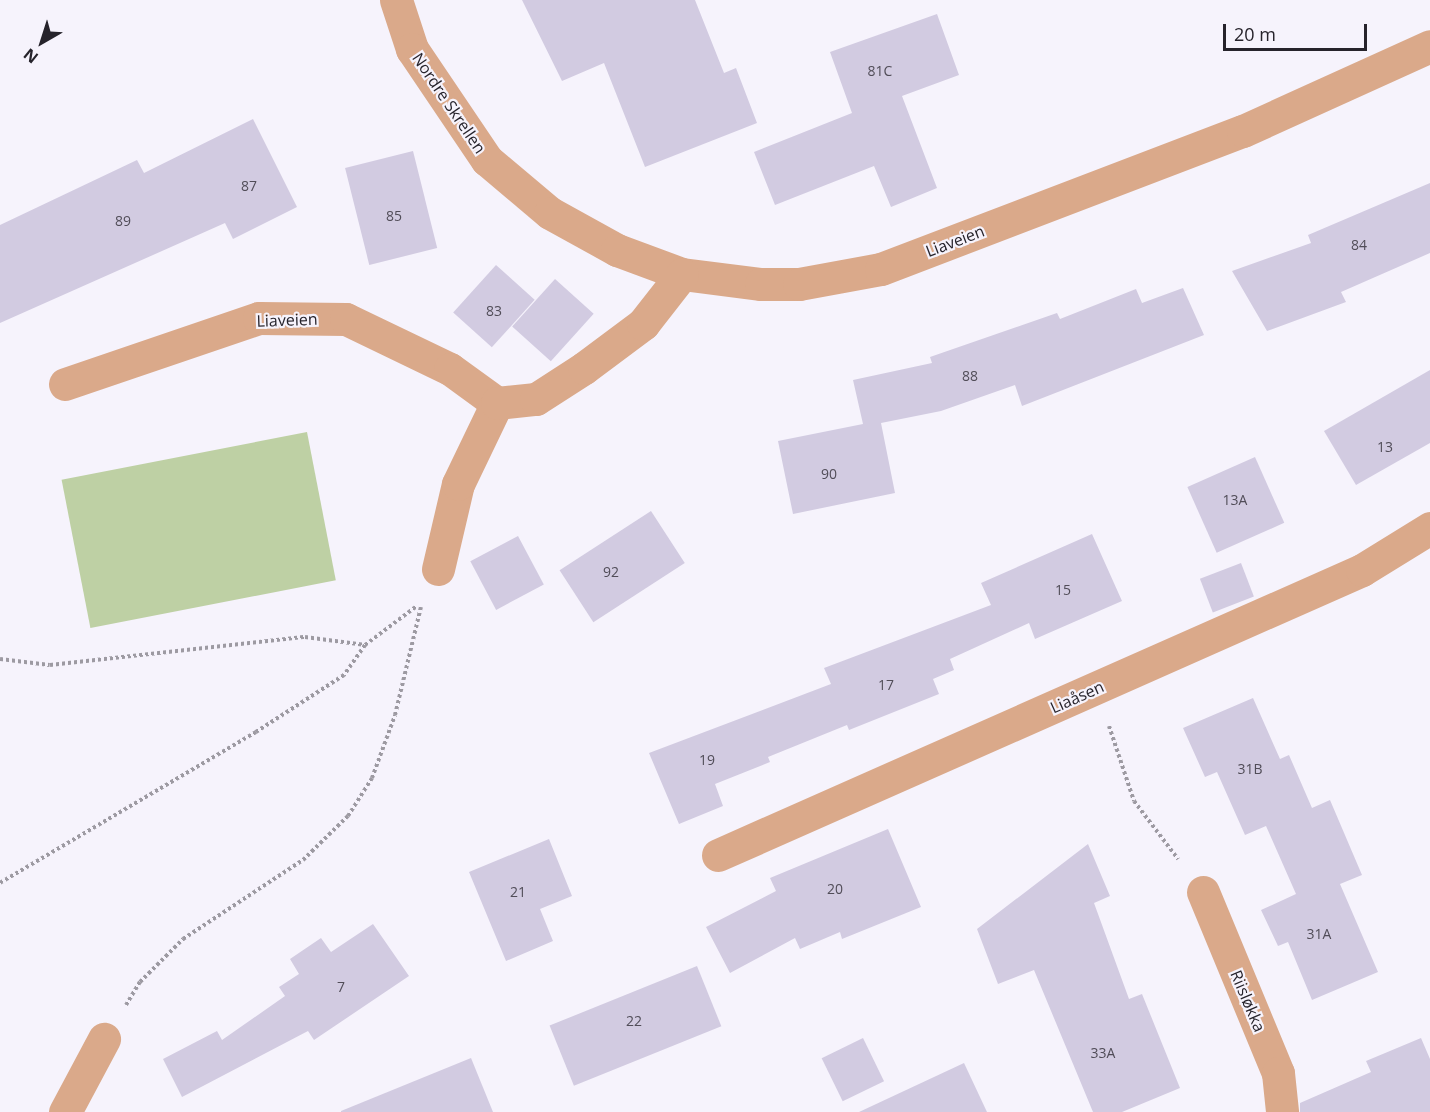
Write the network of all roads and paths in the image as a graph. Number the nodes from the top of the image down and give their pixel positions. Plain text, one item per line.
1 (396, 0) edge
2 (1430, 46) edge
3 (682, 274) junction
4 (65, 384) dead end
5 (497, 403) junction
6 (1430, 528) edge
7 (438, 569) dead end
8 (365, 645) junction
9 (0, 659) edge
10 (1097, 688) junction
11 (718, 855) dead end
12 (0, 883) edge
13 (1203, 892) joint
14 (104, 1039) joint
15 (65, 1112) edge
16 (1282, 1112) edge

1 - 3 street, Nordre Skrellen
2 - 3 street, Liaveien
3 - 5 street
4 - 5 street, Liaveien
5 - 7 street
6 - 10 street, Liaåsen
8 - 9 path
8 - 12 path
8 - 14 path
10 - 11 street, Liaåsen
10 - 13 path
13 - 16 street, Riisløkka
14 - 15 street

